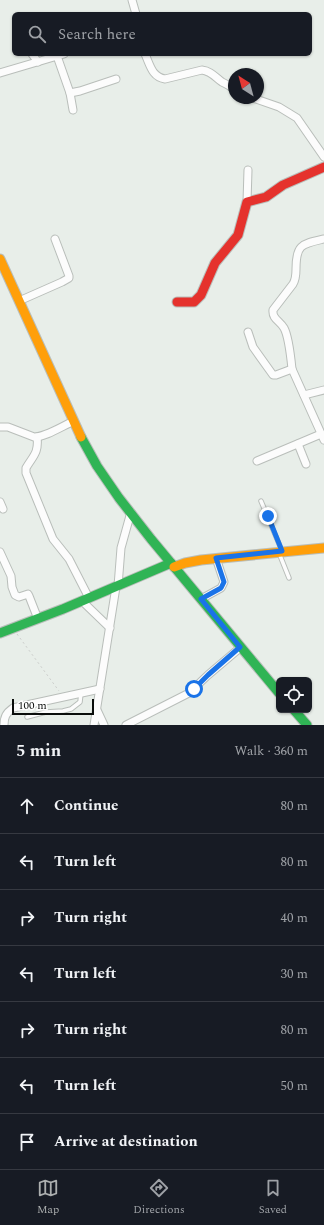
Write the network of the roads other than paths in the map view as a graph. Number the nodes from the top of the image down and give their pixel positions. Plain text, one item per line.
1 (132, 0) edge
2 (135, 12) edge
3 (34, 56) edge
4 (57, 56) edge
5 (60, 56) edge
6 (147, 56) edge
7 (38, 62) junction
8 (0, 73) edge
9 (116, 79) dead end
10 (228, 86) edge
11 (70, 93) junction
12 (264, 102) edge
13 (73, 110) dead end
14 (324, 157) edge
15 (324, 167) edge
16 (248, 170) dead end
17 (247, 202) junction
18 (55, 239) dead end
19 (324, 239) edge
20 (1, 262) edge
21 (19, 301) junction
22 (177, 302) dead end
23 (248, 332) dead end
24 (292, 369) junction
25 (324, 390) edge
26 (304, 395) junction
27 (74, 421) junction
28 (0, 427) edge
29 (37, 437) junction
30 (323, 437) edge
31 (298, 444) junction
32 (257, 461) dead end
33 (306, 464) dead end
34 (262, 501) dead end
35 (131, 512) junction
36 (324, 548) edge
37 (0, 552) edge
38 (280, 552) junction
39 (216, 558) junction
40 (172, 565) junction
41 (289, 578) dead end
42 (117, 586) junction
43 (201, 599) junction
44 (86, 600) junction
45 (38, 619) junction
46 (110, 628) junction
47 (0, 633) edge
48 (240, 647) junction
49 (100, 689) junction
50 (276, 689) edge
51 (81, 693) junction
52 (97, 710) junction
53 (297, 713) edge
54 (27, 717) dead end
55 (4, 725) edge
56 (94, 725) edge
57 (104, 725) edge
58 (126, 725) edge
59 (307, 725) edge

1 - 2 street
3 - 7 street
4 - 7 street
5 - 11 street
6 - 10 street
7 - 8 street
9 - 11 street
11 - 13 street
12 - 14 street
15 - 17 street
16 - 17 street
17 - 22 street
18 - 21 street
19 - 24 street
20 - 21 street
21 - 27 street
23 - 24 street
24 - 26 street
25 - 26 street
26 - 30 street
27 - 29 street
27 - 35 street
28 - 29 street
29 - 44 street
30 - 31 street
31 - 32 street
31 - 33 street
34 - 38 lane
35 - 40 street
35 - 42 street
36 - 38 street
37 - 45 street
38 - 39 street
38 - 41 lane
39 - 40 street
39 - 43 street
40 - 42 street
40 - 43 street
42 - 44 street
42 - 46 street
43 - 48 street
44 - 45 street
44 - 46 street
45 - 47 street
46 - 49 street
48 - 50 street
48 - 58 street
49 - 51 street
49 - 52 street
51 - 54 lane
51 - 55 street
52 - 56 street
52 - 57 street
53 - 59 street

